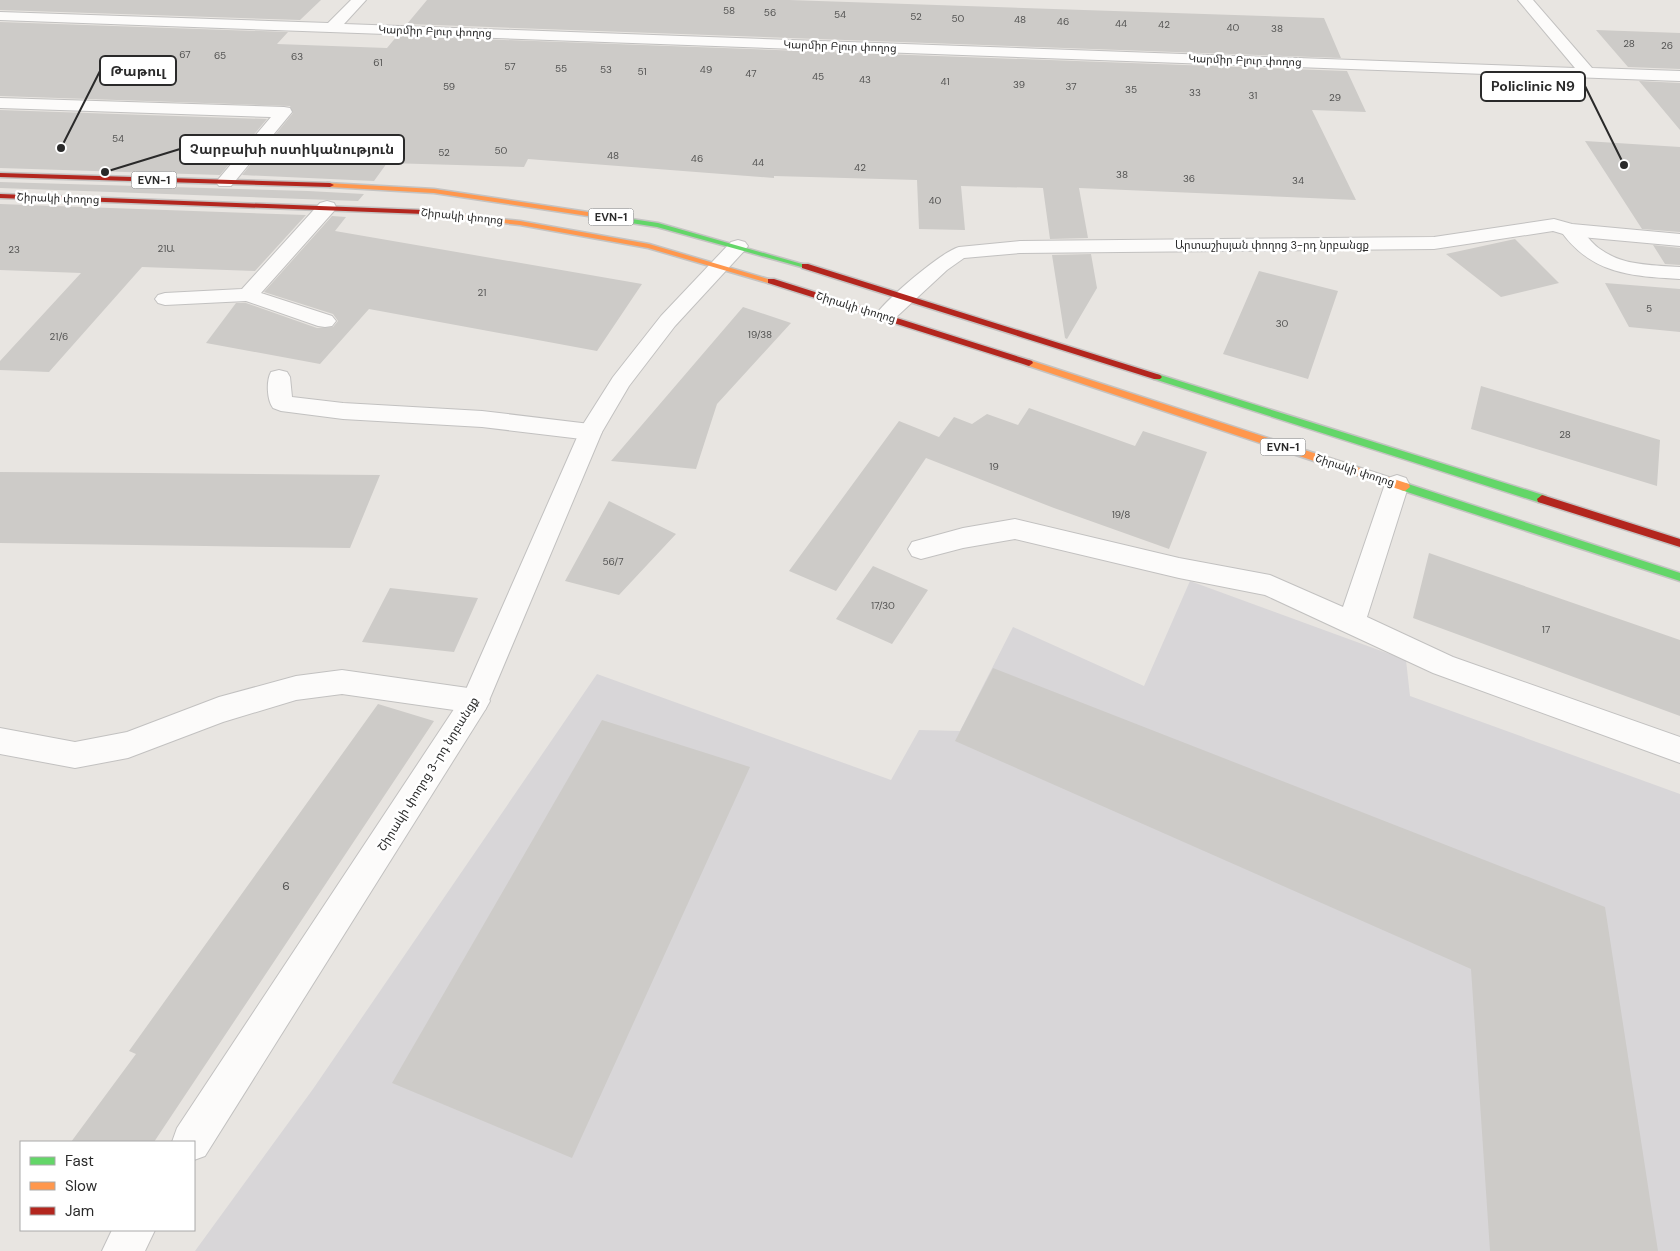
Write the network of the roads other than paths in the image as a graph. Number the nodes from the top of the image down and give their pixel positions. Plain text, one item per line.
1 (359, 0) edge
2 (1525, 0) edge
3 (0, 16) edge
4 (333, 28) junction
5 (1588, 73) junction
6 (1680, 76) edge
7 (0, 104) edge
8 (0, 175) edge
9 (225, 182) junction
10 (0, 196) edge
11 (327, 207) junction
12 (1570, 230) junction
13 (1680, 240) edge
14 (729, 255) junction
15 (1680, 273) edge
16 (248, 295) junction
17 (906, 297) junction
18 (165, 299) dead end
19 (885, 316) junction
20 (325, 321) dead end
21 (279, 377) dead end
22 (590, 432) junction
23 (1397, 484) junction
24 (1680, 543) edge
25 (921, 549) dead end
26 (1680, 577) edge
27 (1351, 623) junction
28 (475, 701) junction
29 (0, 741) edge
30 (1680, 750) edge
31 (193, 1141) edge
32 (134, 1231) edge
33 (122, 1251) edge

1 - 4 street
2 - 5 street
3 - 4 street, Կարմիր Բլուր փողոց
4 - 5 street, Կարմիր Բլուր փողոց
5 - 6 street, Կարմիր Բլուր փողոց
7 - 9 street
8 - 9 highway, Շիրակի փողոց / EVN-1
9 - 14 highway, Շիրակի փողոց / EVN-1
10 - 11 highway, Շիրակի փողոց / EVN-1
11 - 14 highway, Շիրակի փողոց / EVN-1
11 - 16 street
12 - 13 street, Արտաշիսյան փողոց 3-րդ նրբանցք
12 - 15 street
12 - 17 street, Արտաշիսյան փողոց 3-րդ նրբանցք
14 - 17 highway, Շիրակի փողոց / EVN-1
14 - 19 highway, Շիրակի փողոց / EVN-1
14 - 22 street, Շիրակի փողոց 3-րդ նրբանցք
16 - 18 street
16 - 20 street
17 - 19 street, Արտաշիսյան փողոց 3-րդ նրբանցք
17 - 24 highway, Շիրակի փողոց / EVN-1
19 - 23 highway, Շիրակի փողոց / EVN-1
21 - 22 street
22 - 28 street, Շիրակի փողոց 3-րդ նրբանցք
23 - 26 highway, Շիրակի փողոց / EVN-1
23 - 27 street
25 - 27 street
27 - 30 street
28 - 29 street
28 - 31 street, Շիրակի փողոց 3-րդ նրբանցք
32 - 33 street

